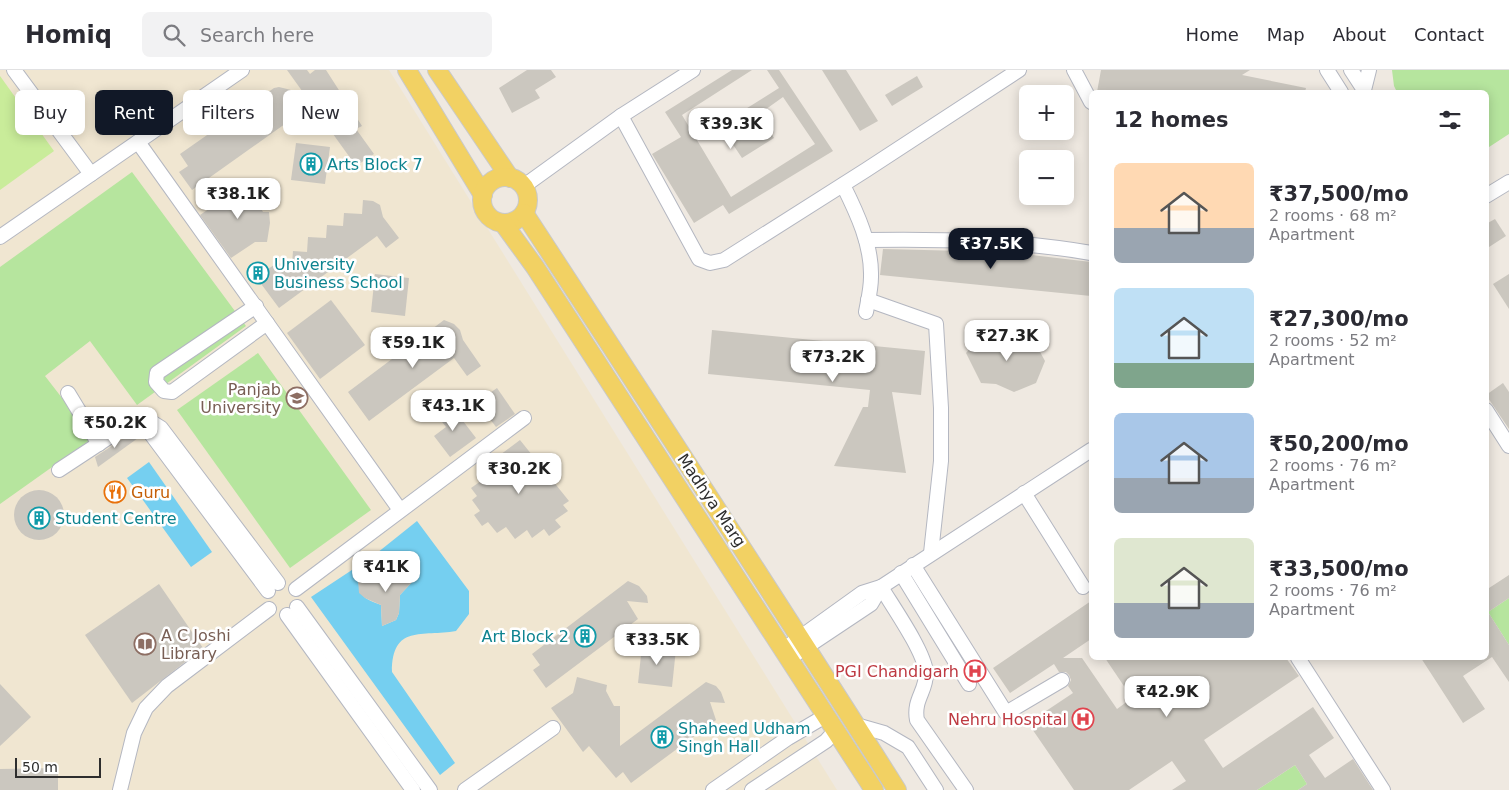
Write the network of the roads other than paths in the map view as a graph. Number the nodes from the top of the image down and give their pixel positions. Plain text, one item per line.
1 (14, 70) edge
2 (242, 70) edge
3 (407, 70) edge
4 (437, 70) edge
5 (693, 70) edge
6 (1019, 70) edge
7 (1074, 70) edge
8 (1327, 70) edge
9 (1351, 70) edge
10 (1369, 70) edge
11 (1340, 90) edge
12 (1362, 90) edge
13 (1363, 90) edge
14 (1089, 98) edge
15 (621, 116) junction
16 (138, 142) junction
17 (91, 174) junction
18 (517, 182) junction
19 (1508, 184) edge
20 (843, 185) junction
21 (482, 194) junction
22 (1489, 194) edge
23 (524, 212) junction
24 (504, 223) junction
25 (0, 237) edge
26 (866, 240) junction
27 (1089, 252) edge
28 (256, 306) junction
29 (267, 323) junction
30 (68, 394) dead end
31 (1489, 415) edge
32 (524, 418) dead end
33 (99, 444) junction
34 (1509, 446) edge
35 (1089, 451) edge
36 (59, 470) dead end
37 (1024, 493) junction
38 (400, 510) junction
39 (931, 553) junction
40 (913, 565) junction
41 (901, 573) junction
42 (273, 587) junction
43 (881, 587) junction
44 (1083, 587) dead end
45 (296, 589) junction
46 (269, 609) junction
47 (292, 611) junction
48 (804, 643) junction
49 (787, 654) junction
50 (1299, 660) edge
51 (1062, 680) dead end
52 (969, 684) dead end
53 (831, 723) junction
54 (856, 725) junction
55 (553, 728) dead end
56 (744, 769) junction
57 (754, 789) edge
58 (120, 790) edge
59 (413, 790) edge
60 (430, 790) edge
61 (465, 790) edge
62 (713, 790) edge
63 (874, 790) edge
64 (897, 790) edge
65 (936, 790) edge
66 (966, 790) edge
67 (1383, 790) edge

1 - 17 street
2 - 16 street
3 - 21 main road
4 - 18 main road
5 - 15 street
6 - 20 street
7 - 14 street
8 - 11 street
9 - 12 street
10 - 13 street
15 - 18 street
15 - 20 street
16 - 17 street
16 - 28 street
17 - 25 street
18 - 21 main road
18 - 23 main road
19 - 22 street
20 - 26 street
21 - 24 main road
23 - 24 main road
23 - 48 main road, Madhya Marg
24 - 49 main road, Madhya Marg
26 - 27 street
26 - 39 street
28 - 29 street
28 - 29 street
29 - 38 street
30 - 33 street
31 - 34 street
32 - 38 street
33 - 36 street
33 - 42 street
35 - 37 street
37 - 39 street
37 - 44 street
38 - 45 street
39 - 40 street
40 - 41 street
40 - 51 street
41 - 43 street
41 - 52 street
42 - 45 street
42 - 46 street
43 - 48 street
43 - 66 street
45 - 47 street
46 - 47 street
46 - 58 street
47 - 59 street
47 - 60 street
48 - 49 street
48 - 54 main road, Madhya Marg
49 - 53 main road, Madhya Marg
50 - 67 street
53 - 56 street
53 - 57 street
53 - 63 main road, Madhya Marg
54 - 64 main road, Madhya Marg
54 - 65 street
55 - 61 street
56 - 57 street
56 - 62 street

